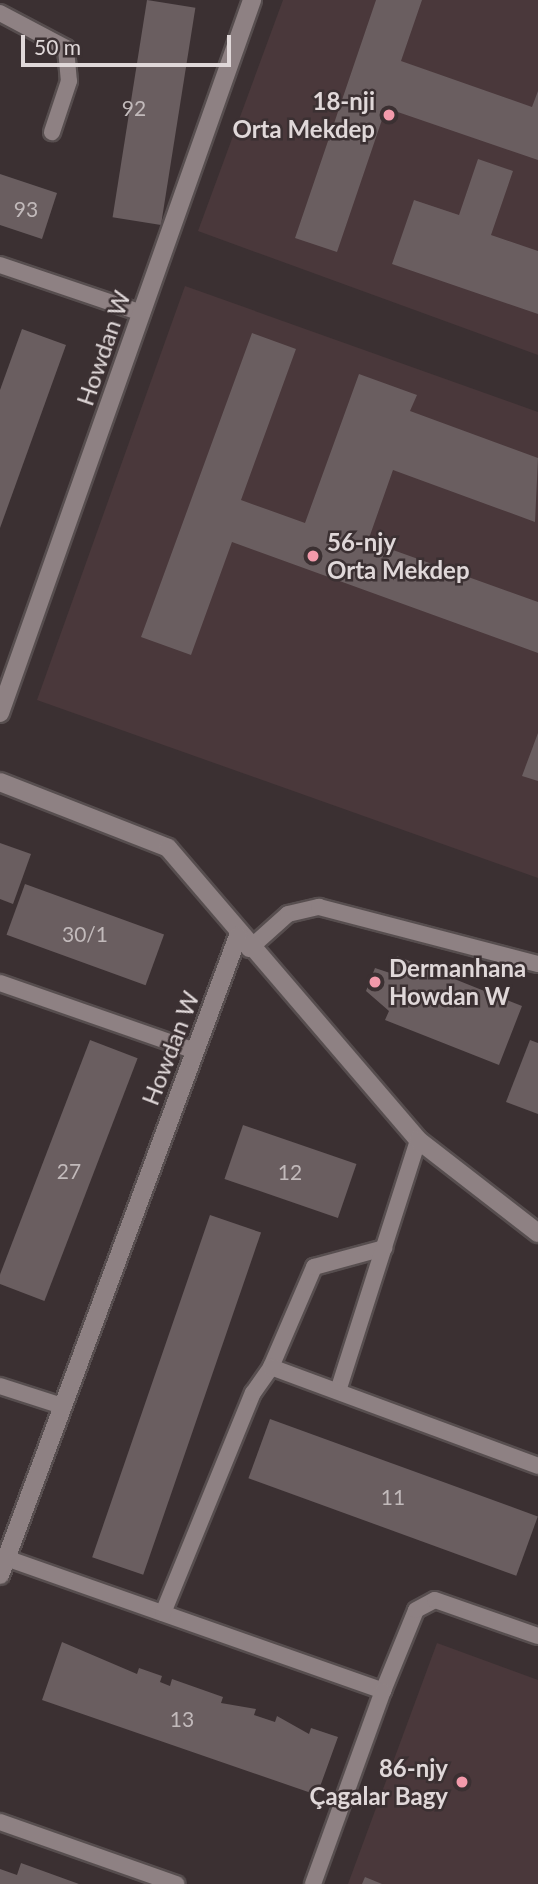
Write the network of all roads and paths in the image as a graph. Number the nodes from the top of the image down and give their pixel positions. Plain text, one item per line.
1 (252, 0) edge
2 (0, 13) edge
3 (52, 132) dead end
4 (0, 265) edge
5 (142, 313) junction
6 (0, 713) edge
7 (0, 782) edge
8 (243, 943) junction
9 (538, 964) edge
10 (0, 983) edge
11 (195, 1051) junction
12 (418, 1140) junction
13 (538, 1233) edge
14 (384, 1248) junction
15 (271, 1367) junction
16 (0, 1386) edge
17 (338, 1391) junction
18 (62, 1406) junction
19 (538, 1466) edge
20 (3, 1567) edge
21 (163, 1613) junction
22 (538, 1636) edge
23 (383, 1691) junction
24 (0, 1822) edge
25 (176, 1884) edge
26 (313, 1884) edge

1 - 5 street, Howdan W
2 - 3 lane
4 - 5 lane
5 - 6 street, Howdan W
7 - 8 street
8 - 9 lane
8 - 11 street, Howdan W
8 - 12 street
10 - 11 lane
11 - 18 street, Howdan W
12 - 13 street
12 - 14 lane
14 - 15 lane
14 - 17 lane
15 - 17 lane
15 - 21 lane
16 - 18 lane
17 - 19 lane
18 - 20 street, Howdan W
20 - 21 lane
21 - 23 lane
22 - 23 lane
23 - 26 lane
24 - 25 lane

